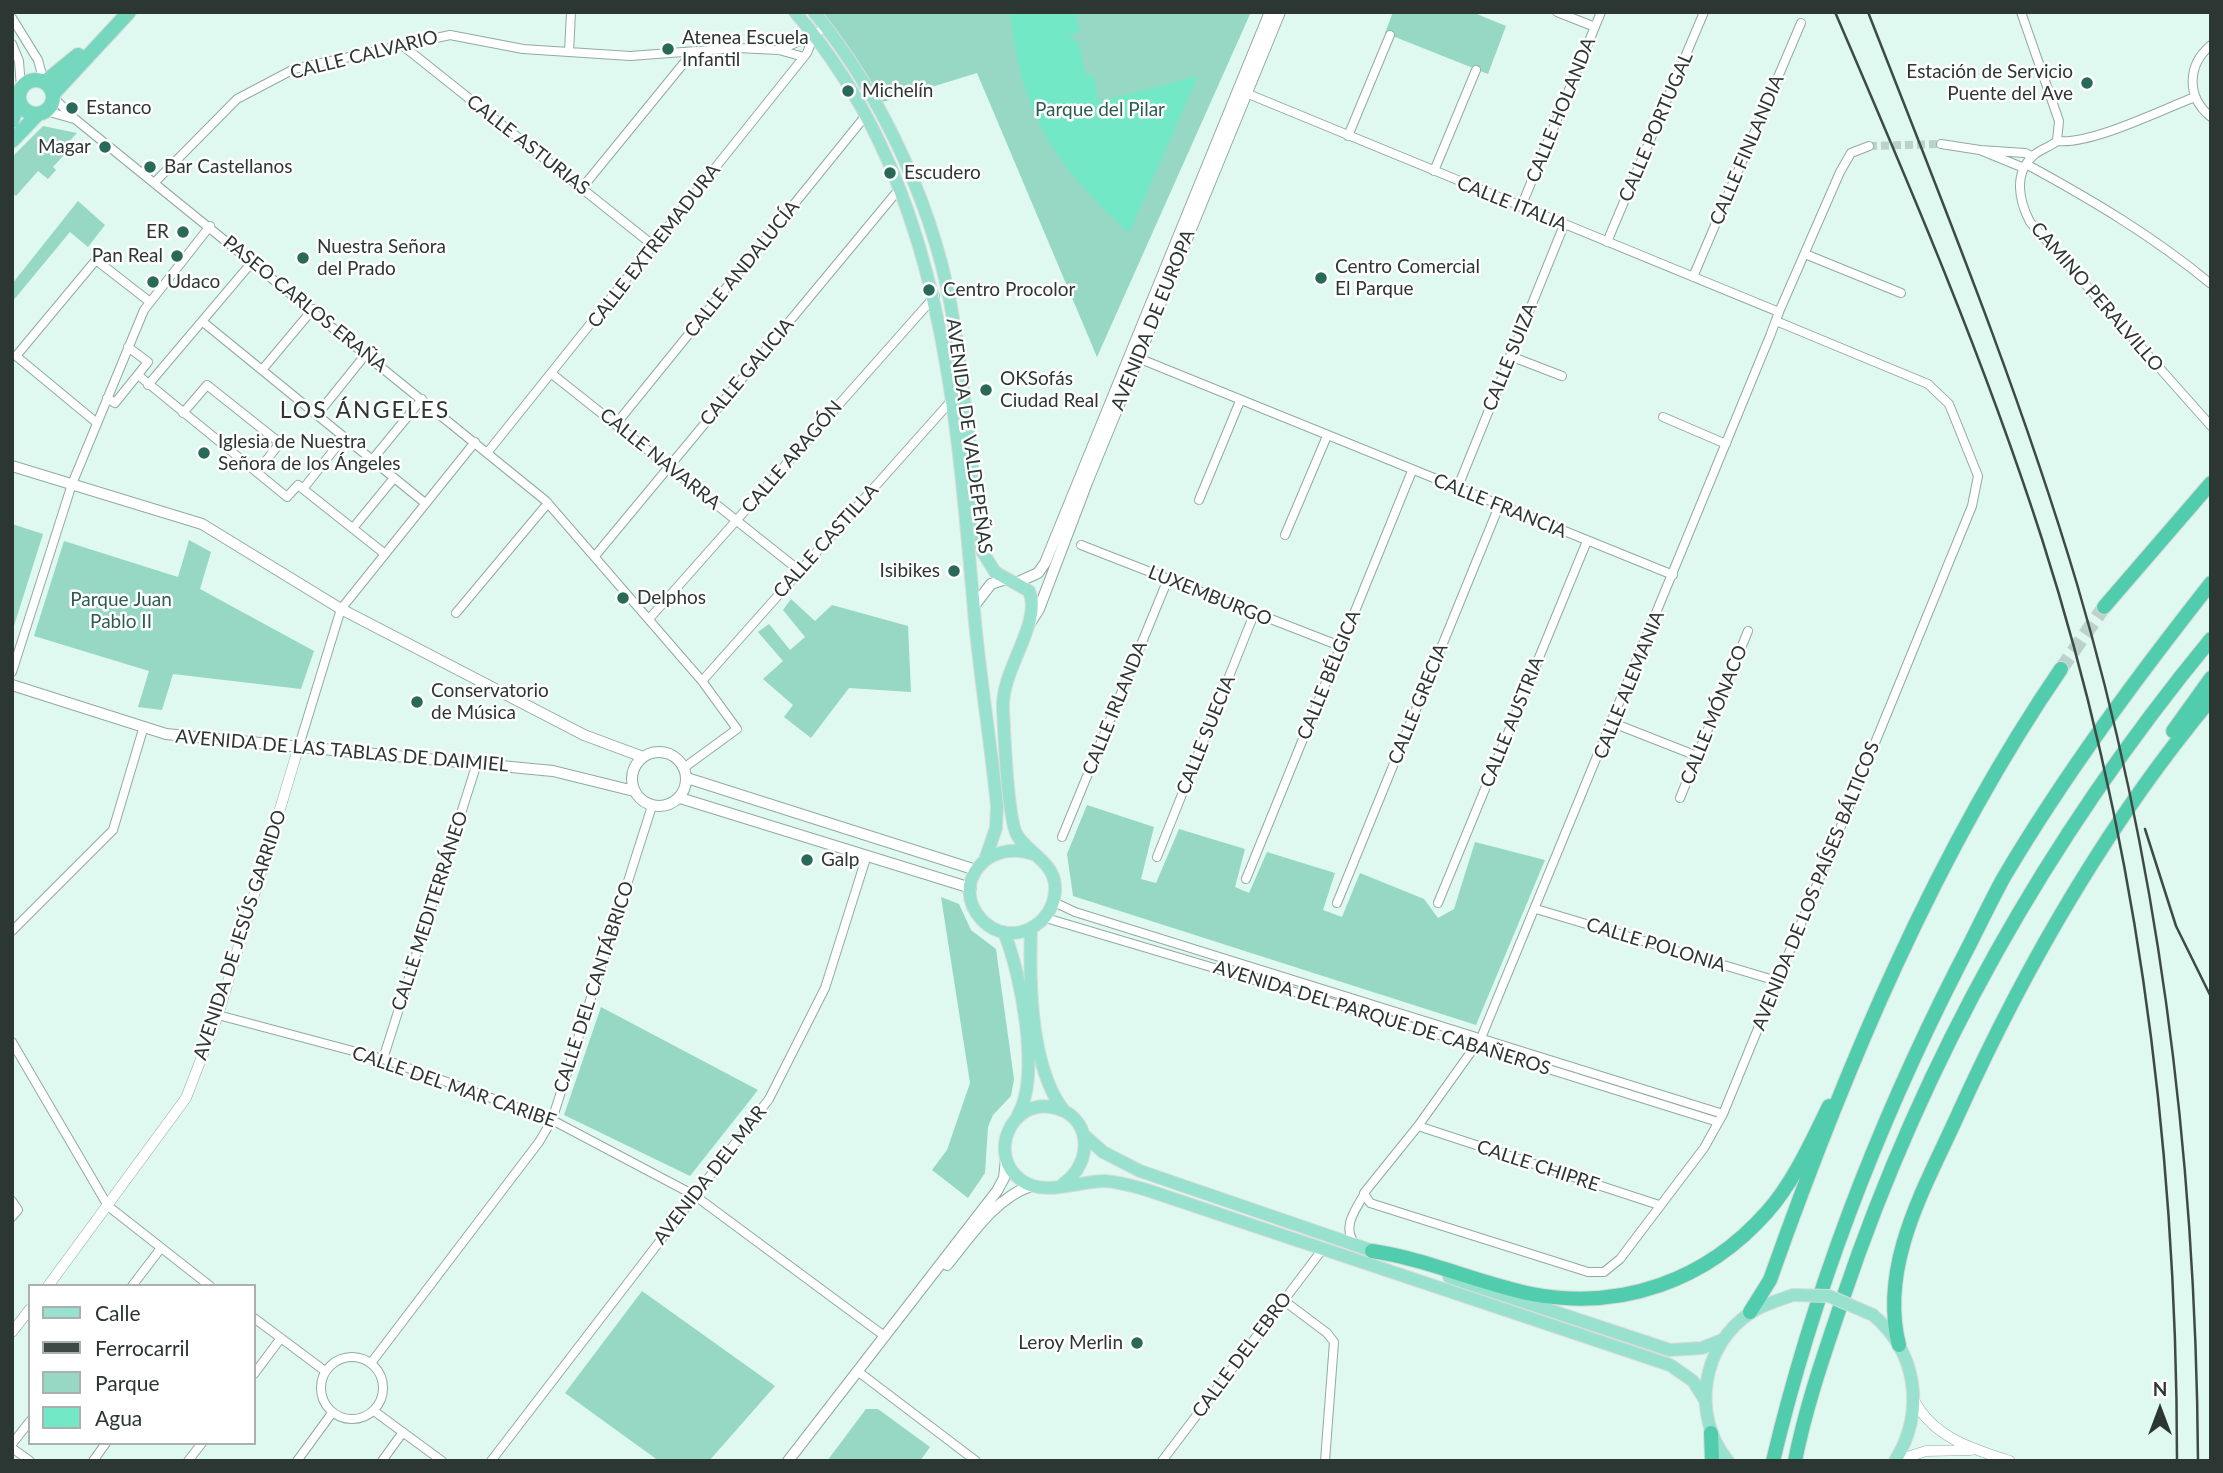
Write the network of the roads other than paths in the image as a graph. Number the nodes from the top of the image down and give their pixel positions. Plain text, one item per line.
1 (116, 12) edge
2 (129, 12) edge
3 (571, 12) edge
4 (795, 12) edge
5 (814, 12) edge
6 (1270, 12) edge
7 (1280, 12) edge
8 (1557, 12) edge
9 (1601, 12) edge
10 (1704, 12) edge
11 (2021, 12) edge
12 (12, 18) edge
13 (1801, 23) dead end
14 (826, 26) junction
15 (1595, 27) junction
16 (814, 35) junction
17 (1390, 35) dead end
18 (12, 44) edge
19 (402, 45) junction
20 (2211, 45) edge
21 (779, 50) junction
22 (569, 52) junction
23 (692, 53) junction
24 (804, 57) junction
25 (1476, 70) dead end
26 (49, 89) junction
27 (1242, 92) junction
28 (20, 94) junction
29 (2194, 97) junction
30 (42, 113) junction
31 (867, 114) junction
32 (2211, 117) edge
33 (75, 119) junction
34 (12, 121) edge
35 (1348, 136) junction
36 (12, 141) edge
37 (2057, 141) junction
38 (1941, 144) tunnel mouth
39 (1870, 146) tunnel mouth
40 (1980, 150) junction
41 (2032, 156) junction
42 (2025, 166) junction
43 (1434, 172) junction
44 (155, 182) junction
45 (582, 188) junction
46 (900, 188) junction
47 (1521, 207) junction
48 (1564, 225) junction
49 (210, 226) junction
50 (1607, 243) junction
51 (654, 246) junction
52 (1805, 254) junction
53 (253, 261) junction
54 (1693, 277) junction
55 (2211, 284) edge
56 (1901, 293) dead end
57 (935, 296) junction
58 (150, 302) junction
59 (313, 309) junction
60 (1778, 316) junction
61 (203, 321) junction
62 (128, 347) junction
63 (366, 354) junction
64 (1510, 356) junction
65 (1138, 358) junction
66 (262, 370) junction
67 (552, 374) junction
68 (138, 376) junction
69 (1562, 376) dead end
70 (149, 385) junction
71 (107, 398) junction
72 (422, 399) junction
73 (951, 401) junction
74 (1240, 401) junction
75 (183, 413) junction
76 (317, 415) junction
77 (1662, 417) dead end
78 (2208, 422) edge
79 (97, 423) junction
80 (616, 424) junction
81 (1327, 436) junction
82 (344, 437) junction
83 (475, 442) junction
84 (1726, 444) junction
85 (487, 453) junction
86 (372, 460) junction
87 (12, 466) edge
88 (669, 466) junction
89 (1412, 471) junction
90 (257, 472) junction
91 (394, 478) junction
92 (2211, 483) edge
93 (72, 484) junction
94 (303, 489) junction
95 (1457, 489) junction
96 (1199, 500) dead end
97 (425, 503) junction
98 (548, 503) junction
99 (1499, 506) junction
100 (736, 520) junction
101 (353, 528) junction
102 (1285, 535) dead end
103 (1587, 541) junction
104 (1082, 545) dead end
105 (385, 554) junction
106 (595, 556) junction
107 (800, 571) junction
108 (1673, 575) junction
109 (1168, 579) junction
110 (1011, 581) junction
111 (2211, 583) edge
112 (974, 606) junction
113 (2104, 607) tunnel mouth
114 (341, 608) junction
115 (456, 613) dead end
116 (1254, 614) junction
117 (649, 619) junction
118 (1027, 628) junction
119 (1748, 631) dead end
120 (2211, 639) edge
121 (1340, 646) junction
122 (2061, 669) tunnel mouth
123 (12, 671) edge
124 (2211, 678) edge
125 (702, 681) junction
126 (12, 685) edge
127 (2211, 699) edge
128 (1613, 723) junction
129 (144, 726) junction
130 (298, 749) junction
131 (1698, 756) junction
132 (643, 757) junction
133 (477, 763) junction
134 (686, 773) junction
135 (634, 791) junction
136 (680, 798) junction
137 (1680, 799) dead end
138 (652, 806) junction
139 (1062, 837) dead end
140 (867, 855) junction
141 (1036, 855) junction
142 (1157, 857) dead end
143 (986, 858) junction
144 (2092, 860) junction
145 (976, 870) junction
146 (1246, 879) dead end
147 (971, 888) junction
148 (1055, 902) junction
149 (1337, 902) dead end
150 (1438, 903) dead end
151 (1536, 909) junction
152 (1046, 918) junction
153 (1031, 929) junction
154 (12, 931) edge
155 (1004, 932) junction
156 (1777, 981) junction
157 (1880, 1001) junction
158 (218, 1015) junction
159 (12, 1042) edge
160 (1478, 1042) junction
161 (383, 1059) junction
162 (1065, 1111) junction
163 (1016, 1118) junction
164 (1720, 1118) junction
165 (552, 1119) junction
166 (1418, 1126) junction
167 (1084, 1135) junction
168 (1006, 1159) junction
169 (1063, 1184) junction
170 (1031, 1186) junction
171 (694, 1195) junction
172 (1364, 1196) junction
173 (12, 1201) edge
174 (1659, 1205) junction
175 (108, 1206) junction
176 (15, 1214) edge
177 (1356, 1245) junction
178 (161, 1248) junction
179 (1322, 1250) junction
180 (1372, 1251) junction
181 (49, 1284) edge
182 (134, 1284) edge
183 (207, 1284) edge
184 (1283, 1300) junction
185 (28, 1312) edge
186 (1750, 1312) junction
187 (256, 1319) edge
188 (12, 1332) edge
189 (883, 1335) junction
190 (281, 1338) junction
191 (1722, 1340) junction
192 (1899, 1345) junction
193 (371, 1363) junction
194 (256, 1371) edge
195 (325, 1371) junction
196 (860, 1373) junction
197 (1705, 1400) junction
198 (1914, 1400) junction
199 (374, 1411) junction
200 (332, 1413) junction
201 (28, 1423) edge
202 (403, 1432) junction
203 (1711, 1433) junction
204 (105, 1445) edge
205 (200, 1445) edge
206 (12, 1446) edge
207 (1975, 1450) junction
208 (30, 1461) edge
209 (93, 1461) edge
210 (188, 1461) edge
211 (297, 1461) edge
212 (382, 1461) edge
213 (442, 1461) edge
214 (491, 1461) edge
215 (788, 1461) edge
216 (795, 1461) edge
217 (976, 1461) edge
218 (1161, 1461) edge
219 (1325, 1461) edge
220 (1712, 1461) edge
221 (1728, 1461) edge
222 (1773, 1461) edge
223 (1795, 1461) edge
224 (1895, 1461) edge
225 (2010, 1461) edge

1 - 26 highway
2 - 26 highway
3 - 22 street
4 - 16 main road, AVENIDA DE VALDEPEÑAS
5 - 14 main road, AVENIDA DE VALDEPEÑAS
6 - 27 main road, AVENIDA DE EUROPA
7 - 27 main road, AVENIDA DE EUROPA
8 - 15 street
9 - 15 street, CALLE HOLANDA
10 - 50 street, CALLE PORTUGAL
11 - 37 street
12 - 26 street
13 - 54 street, CALLE FINLANDIA
14 - 16 street, CALLE CALVARIO
14 - 110 main road, AVENIDA DE VALDEPEÑAS
15 - 47 street, CALLE HOLANDA
16 - 21 street, CALLE CALVARIO
16 - 24 street, CALLE EXTREMADURA
16 - 31 main road, AVENIDA DE VALDEPEÑAS
17 - 35 street
18 - 28 street
19 - 22 street, CALLE CALVARIO
19 - 44 street, CALLE CALVARIO
19 - 45 street, CALLE ASTURIAS
20 - 29 street
21 - 23 street, CALLE CALVARIO
21 - 24 street, CALLE CALVARIO
22 - 23 street, CALLE CALVARIO
23 - 45 street
24 - 51 street, CALLE EXTREMADURA
25 - 43 street
26 - 28 highway
26 - 30 highway
26 - 33 street, PASEO CARLOS ERAÑA
27 - 35 street, CALLE ITALIA
27 - 65 main road, AVENIDA DE EUROPA
27 - 110 main road, AVENIDA DE EUROPA
28 - 30 highway
28 - 34 highway
29 - 32 street
29 - 37 street
30 - 33 street, PASEO CARLOS ERAÑA
30 - 36 highway
31 - 46 main road, AVENIDA DE VALDEPEÑAS
31 - 80 street, CALLE ANDALUCÍA
33 - 44 street, PASEO CARLOS ERAÑA
35 - 43 street, CALLE ITALIA
37 - 41 street
38 - 40 street
39 - 52 street, CALLE ALEMANIA
40 - 41 street
40 - 42 street
41 - 42 street
42 - 55 street
42 - 78 street, CAMINO PERALVILLO
43 - 47 street, CALLE ITALIA
44 - 49 street, PASEO CARLOS ERAÑA
45 - 51 street, CALLE ASTURIAS
46 - 57 main road, AVENIDA DE VALDEPEÑAS
46 - 88 street, CALLE GALICIA
47 - 48 street, CALLE ITALIA
48 - 50 street, CALLE ITALIA
48 - 64 street, CALLE SUIZA
49 - 53 street, PASEO CARLOS ERAÑA
49 - 58 street
50 - 54 street, CALLE ITALIA
51 - 67 street, CALLE EXTREMADURA
52 - 56 street
52 - 60 street, CALLE ALEMANIA
53 - 59 street, PASEO CARLOS ERAÑA
53 - 61 street
54 - 60 street, CALLE ITALIA
57 - 73 main road, AVENIDA DE VALDEPEÑAS
57 - 100 street, CALLE ARAGÓN
58 - 62 street
58 - 79 street
59 - 63 street, PASEO CARLOS ERAÑA
59 - 66 street
60 - 84 street, CALLE ALEMANIA
60 - 156 street, AVENIDA DE LOS PAÍSES BÁLTICOS
61 - 66 street
61 - 70 street
62 - 68 street
62 - 71 street
63 - 72 street, PASEO CARLOS ERAÑA
63 - 76 street
64 - 69 street
64 - 95 street, CALLE SUIZA
65 - 74 street, CALLE FRANCIA
65 - 118 main road, AVENIDA DE EUROPA
66 - 76 street
67 - 80 street, CALLE NAVARRA
67 - 85 street, CALLE EXTREMADURA
68 - 70 street
68 - 71 street
70 - 75 street
71 - 79 street
72 - 83 street, PASEO CARLOS ERAÑA
72 - 86 street
73 - 107 street, CALLE CASTILLA
73 - 112 main road, AVENIDA DE VALDEPEÑAS
74 - 81 street, CALLE FRANCIA
74 - 96 street
75 - 90 street
75 - 90 street
76 - 82 street
77 - 84 street
79 - 93 street
80 - 88 street, CALLE NAVARRA
81 - 89 street, CALLE FRANCIA
81 - 102 street
82 - 86 street
82 - 94 street
83 - 85 street, PASEO CARLOS ERAÑA
83 - 97 street
84 - 108 street, CALLE ALEMANIA
85 - 98 street, PASEO CARLOS ERAÑA
86 - 91 street
87 - 93 main road
88 - 100 street, CALLE NAVARRA
88 - 106 street, CALLE GALICIA
89 - 95 street, CALLE FRANCIA
89 - 121 street, CALLE BÉLGICA
90 - 94 street
91 - 97 street
91 - 101 street
92 - 113 highway
93 - 114 main road
93 - 123 street
94 - 101 street
95 - 99 street, CALLE FRANCIA
97 - 105 street
98 - 106 street, PASEO CARLOS ERAÑA
98 - 115 street
99 - 103 street, CALLE FRANCIA
99 - 149 street, CALLE GRECIA
100 - 107 street, CALLE NAVARRA
100 - 117 street, CALLE ARAGÓN
101 - 105 street
103 - 108 street, CALLE FRANCIA
103 - 150 street, CALLE AUSTRIA
104 - 109 street, LUXEMBURGO
105 - 114 street
106 - 117 street, PASEO CARLOS ERAÑA
107 - 125 street, CALLE CASTILLA
108 - 128 street, CALLE ALEMANIA
109 - 116 street, LUXEMBURGO
109 - 139 street, CALLE IRLANDA
110 - 112 main road, AVENIDA DE EUROPA
110 - 118 main road, AVENIDA DE VALDEPEÑAS
111 - 222 highway
112 - 143 main road, AVENIDA DE VALDEPEÑAS
114 - 130 street
114 - 132 main road
116 - 121 street, LUXEMBURGO
116 - 142 street, CALLE SUECIA
117 - 125 street, PASEO CARLOS ERAÑA
118 - 141 main road, AVENIDA DE VALDEPEÑAS
119 - 131 street, CALLE MÓNACO
120 - 223 highway
121 - 146 street, CALLE BÉLGICA
122 - 157 highway
124 - 144 highway
125 - 134 street, PASEO CARLOS ERAÑA
126 - 129 main road, AVENIDA DE LAS TABLAS DE DAIMIEL
127 - 144 highway
128 - 131 street
128 - 151 street, CALLE ALEMANIA
129 - 130 main road, AVENIDA DE LAS TABLAS DE DAIMIEL
129 - 154 street
130 - 133 main road, AVENIDA DE LAS TABLAS DE DAIMIEL
130 - 158 street, AVENIDA DE JESÚS GARRIDO
131 - 137 street, CALLE MÓNACO
132 - 134 main road
132 - 135 main road
133 - 135 main road, AVENIDA DE LAS TABLAS DE DAIMIEL
133 - 161 street, CALLE MEDITERRÁNEO
134 - 136 main road
134 - 145 main road
135 - 138 main road
136 - 138 main road
136 - 140 main road
138 - 165 street, CALLE DEL CANTÁBRICO
140 - 147 main road
140 - 171 street, AVENIDA DEL MAR
141 - 143 main road
141 - 148 main road
143 - 145 main road
144 - 192 highway
145 - 147 main road
147 - 155 main road
148 - 152 main road
148 - 160 street, AVENIDA DEL PARQUE DE CABAÑEROS
151 - 156 street, CALLE POLONIA
151 - 160 street, CALLE ALEMANIA
152 - 153 main road
152 - 160 street, AVENIDA DEL PARQUE DE CABAÑEROS
153 - 155 main road
153 - 162 main road
155 - 163 main road
156 - 164 street, AVENIDA DE LOS PAÍSES BÁLTICOS
157 - 180 highway
157 - 186 highway
158 - 161 street, CALLE DEL MAR CARIBE
158 - 175 street, AVENIDA DE JESÚS GARRIDO
159 - 175 street
160 - 164 street, AVENIDA DEL PARQUE DE CABAÑEROS
160 - 166 street, CALLE ALEMANIA
161 - 165 street, CALLE DEL MAR CARIBE
162 - 163 main road
162 - 167 main road
163 - 168 main road
164 - 174 street, AVENIDA DE LOS PAÍSES BÁLTICOS
165 - 171 street, CALLE DEL MAR CARIBE
165 - 193 street, CALLE DEL CANTÁBRICO
166 - 172 street, CALLE ALEMANIA
166 - 174 street, CALLE CHIPRE
167 - 169 main road
167 - 177 main road
168 - 170 main road
168 - 189 main road
169 - 170 main road
169 - 179 main road
170 - 196 main road
171 - 189 street, CALLE DEL MAR CARIBE
171 - 214 street, AVENIDA DEL MAR
172 - 174 street, AVENIDA DE LOS PAÍSES BÁLTICOS
172 - 177 street
173 - 176 street
175 - 178 street
175 - 181 street, AVENIDA DE JESÚS GARRIDO
177 - 180 main road
178 - 182 street
178 - 183 street
179 - 184 street, CALLE DEL EBRO
179 - 197 main road
180 - 191 main road
184 - 218 street, CALLE DEL EBRO
184 - 219 street
185 - 188 street
186 - 191 main road
186 - 192 main road, bridge
187 - 190 street
189 - 215 main road
190 - 194 street
190 - 195 street
191 - 197 main road
192 - 198 main road
193 - 195 street
193 - 199 street
195 - 200 street
196 - 216 main road
196 - 217 street
197 - 203 main road
198 - 207 street
198 - 224 main road
199 - 200 street
199 - 202 street
200 - 211 street
201 - 206 street
202 - 212 street
202 - 213 street
203 - 220 highway
203 - 221 main road
204 - 209 street
205 - 210 street
206 - 208 street
207 - 224 street
207 - 225 street

